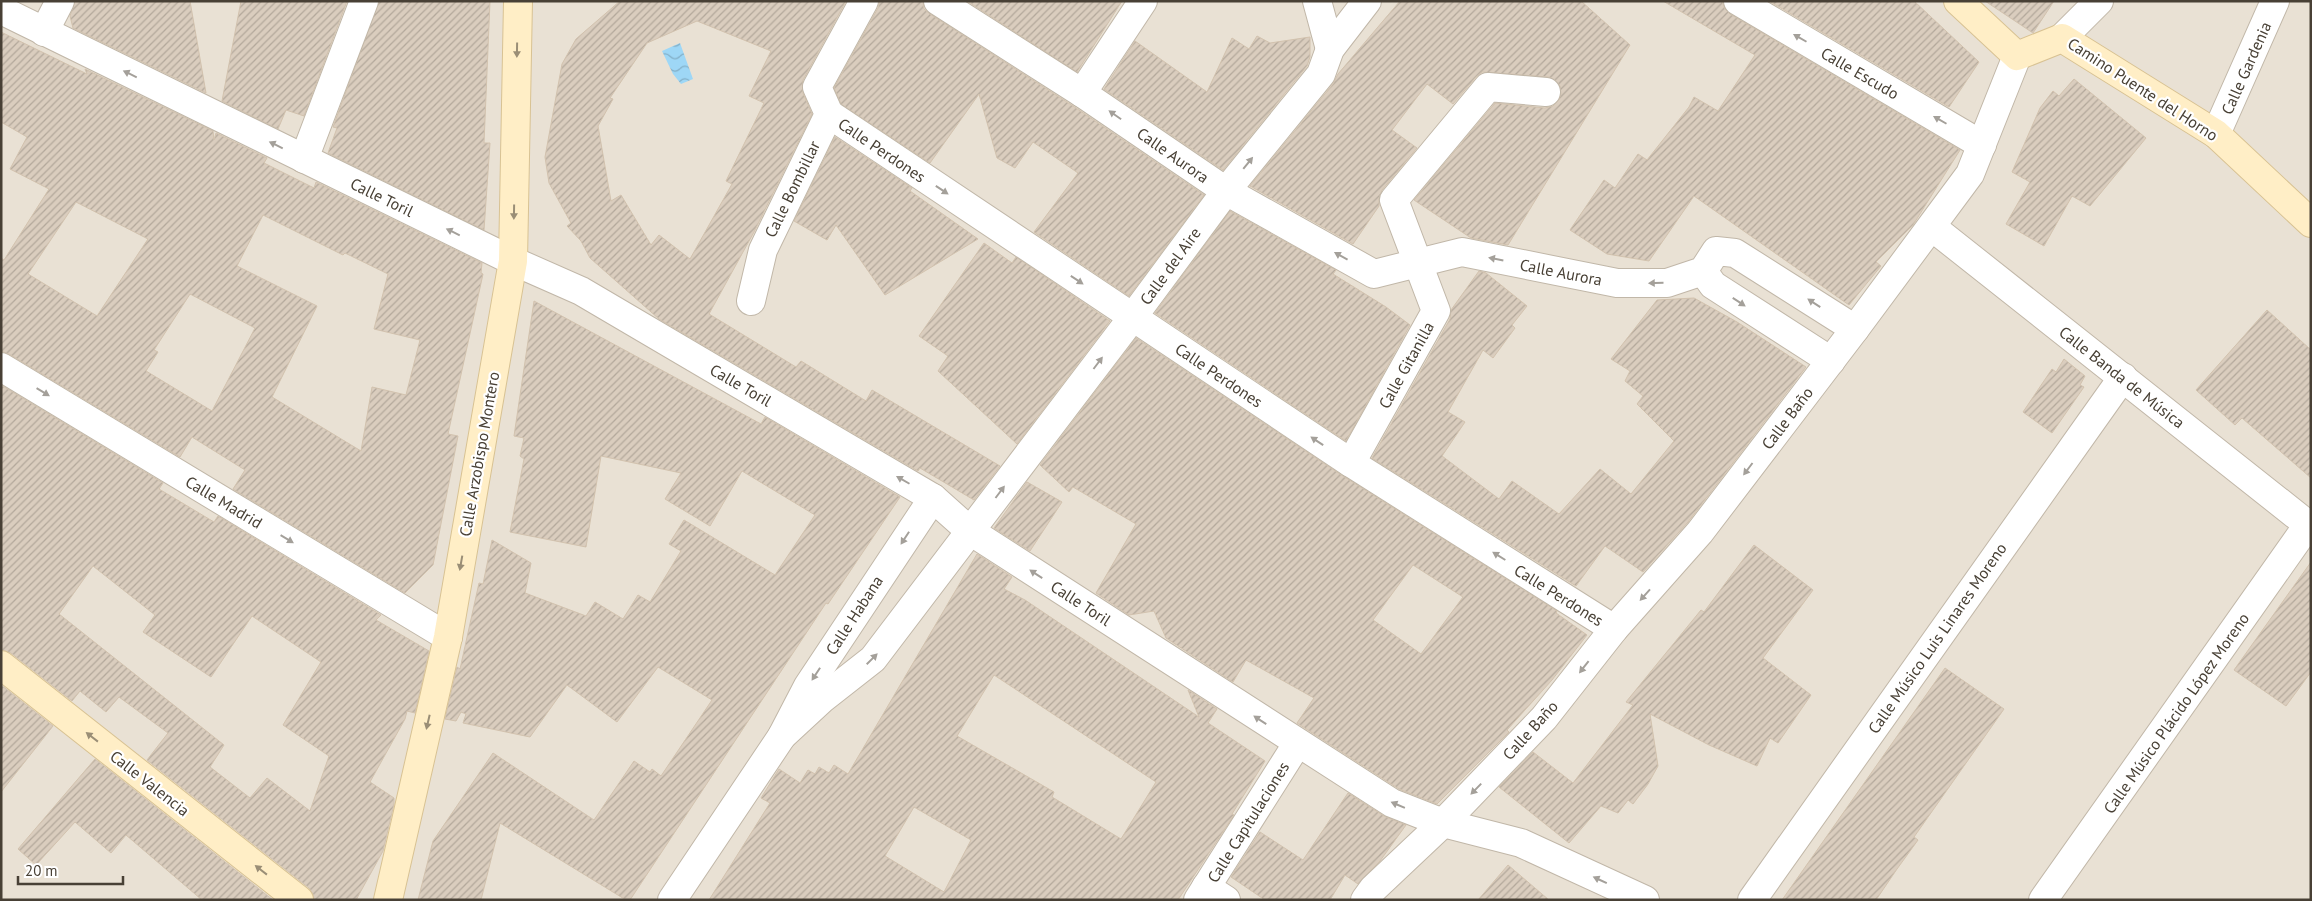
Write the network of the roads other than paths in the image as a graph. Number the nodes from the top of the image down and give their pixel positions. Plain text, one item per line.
1 (60, 1) edge
2 (364, 1) edge
3 (518, 1) edge
4 (864, 1) edge
5 (938, 1) edge
6 (1143, 1) edge
7 (1318, 1) edge
8 (1367, 1) edge
9 (1738, 1) edge
10 (1958, 1) edge
11 (2099, 1) edge
12 (2275, 1) edge
13 (1, 10) edge
14 (44, 32) junction
15 (2062, 38) junction
16 (1330, 49) junction
17 (2017, 56) junction
18 (1546, 92) dead end
19 (1082, 93) junction
20 (829, 114) junction
21 (2216, 134) junction
22 (1982, 145) junction
23 (304, 159) junction
24 (1226, 191) junction
25 (2311, 223) edge
26 (1932, 227) junction
27 (513, 261) junction
28 (1419, 263) junction
29 (1703, 271) junction
30 (750, 300) dead end
31 (1132, 318) junction
32 (1855, 329) junction
33 (1831, 361) junction
34 (1, 367) edge
35 (2123, 377) junction
36 (1351, 463) junction
37 (933, 498) junction
38 (2310, 526) edge
39 (970, 531) junction
40 (1614, 629) junction
41 (448, 637) junction
42 (1, 665) edge
43 (782, 736) junction
44 (1297, 744) junction
45 (1443, 823) junction
46 (1210, 896) edge
47 (299, 900) edge
48 (388, 900) edge
49 (672, 900) edge
50 (1365, 900) edge
51 (1644, 900) edge
52 (1752, 900) edge
53 (2044, 900) edge

1 - 14 street
2 - 23 street
3 -> 27 street, Calle Arzobispo Montero
4 - 20 street
5 - 19 street, Calle Aurora
6 - 19 street
7 - 16 street
8 - 16 street, Calle del Aire
22 -> 9 street, Calle Escudo
10 - 17 street
11 - 15 street
12 - 21 street, Calle Gardenia
13 - 14 street, Calle Toril
23 -> 14 street, Calle Toril
15 - 17 street
15 - 21 street, Camino Puente del Horno
24 -> 16 street, Calle del Aire
17 - 22 street, Calle Baño
18 - 28 street
24 -> 19 street, Calle Aurora
20 - 30 street, Calle Bombillar
20 -> 31 street, Calle Perdones
21 - 25 street, Camino Puente del Horno
22 - 26 street, Calle Baño
27 -> 23 street, Calle Toril
28 -> 24 street, Calle Aurora
24 - 31 street, Calle del Aire
26 - 32 street, Calle Baño
26 - 35 street, Calle Banda de Música
37 -> 27 street, Calle Toril
27 -> 41 street, Calle Arzobispo Montero
29 -> 28 street, Calle Aurora
28 - 36 street, Calle Gitanilla
32 -> 29 street
29 -> 33 street
36 -> 31 street, Calle Perdones
39 -> 31 street, Calle del Aire
32 - 33 street, Calle Baño
33 -> 40 street, Calle Baño
34 -> 41 street, Calle Madrid
35 - 38 street, Calle Banda de Música
35 - 52 street, Calle Músico Luis Linares Moreno
40 -> 36 street, Calle Perdones
37 - 39 street, Calle Toril
37 -> 43 street, Calle Habana
38 - 53 street, Calle Músico Plácido López Moreno
43 -> 39 street, Calle Habana
44 -> 39 street, Calle Toril
40 -> 45 street, Calle Baño
41 -> 48 street, Calle Arzobispo Montero
47 -> 42 street, Calle Valencia
43 - 49 street, Calle Habana
45 -> 44 street, Calle Toril
44 - 46 street, Calle Capitulaciones
45 - 50 street, Calle Baño
51 -> 45 street, Calle Toril

